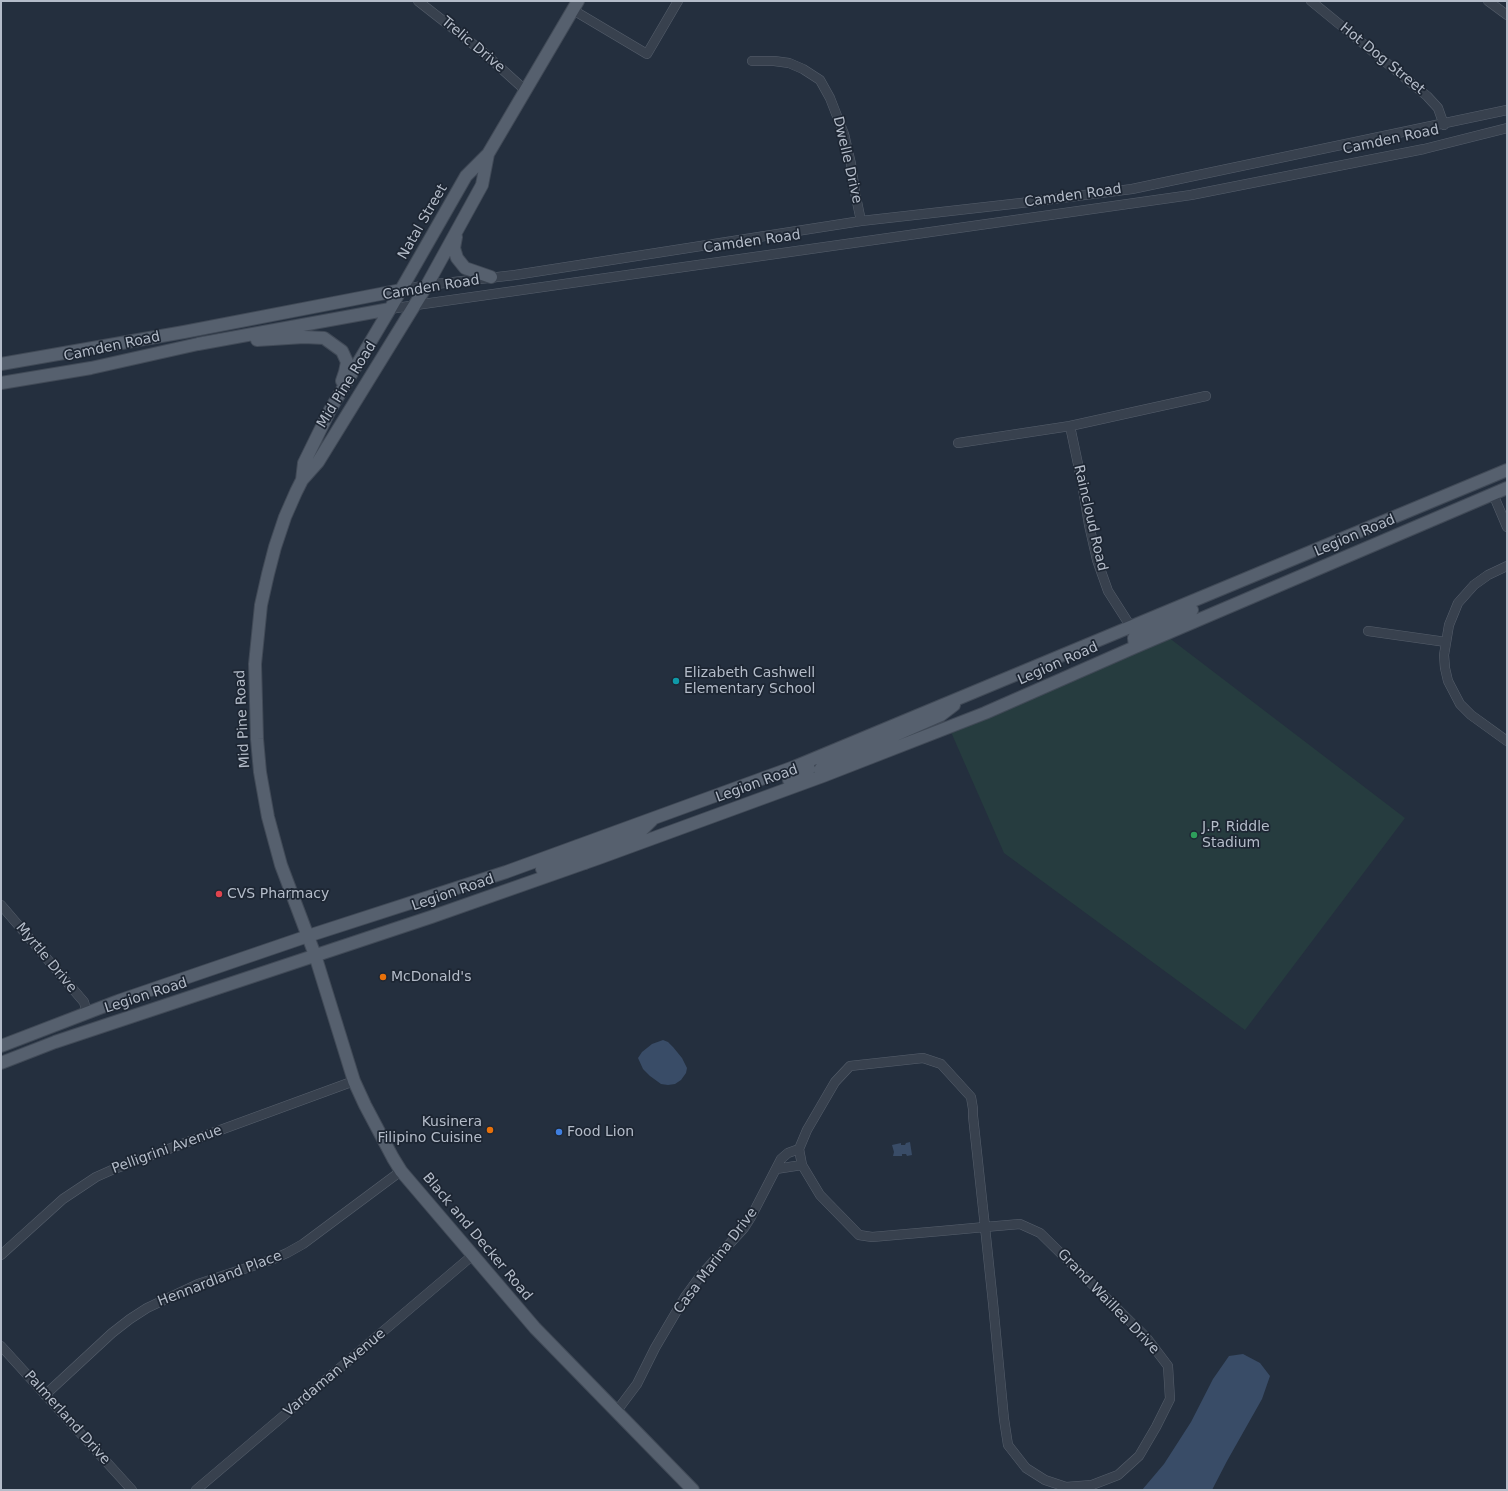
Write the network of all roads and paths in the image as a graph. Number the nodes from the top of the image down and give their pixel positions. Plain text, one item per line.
1 (418, 1) edge
2 (678, 1) edge
3 (1311, 1) edge
4 (1488, 1) edge
5 (575, 5) edge
6 (1507, 15) edge
7 (752, 61) dead end
8 (525, 90) junction
9 (1507, 110) edge
10 (1444, 124) junction
11 (1507, 128) edge
12 (488, 154) junction
13 (861, 221) junction
14 (457, 231) junction
15 (491, 278) junction
16 (427, 285) junction
17 (401, 290) junction
18 (416, 304) junction
19 (390, 309) junction
20 (198, 344) junction
21 (1, 364) edge
22 (1, 383) edge
23 (1206, 396) dead end
24 (330, 410) junction
25 (1070, 426) junction
26 (958, 443) dead end
27 (1507, 470) edge
28 (1507, 478) edge
29 (302, 480) junction
30 (1480, 482) junction
31 (1507, 488) edge
32 (1493, 494) junction
33 (1507, 527) edge
34 (1339, 560) junction
35 (1507, 566) edge
36 (1258, 573) junction
37 (1131, 627) junction
38 (1368, 631) dead end
39 (1446, 642) junction
40 (1135, 647) junction
41 (968, 695) junction
42 (1507, 741) edge
43 (806, 762) junction
44 (823, 776) junction
45 (654, 818) junction
46 (683, 827) junction
47 (577, 846) junction
48 (585, 863) junction
49 (469, 904) junction
50 (1, 905) edge
51 (308, 936) junction
52 (315, 955) junction
53 (87, 1012) junction
54 (1, 1046) edge
55 (1, 1063) edge
56 (354, 1081) junction
57 (799, 1149) junction
58 (788, 1153) junction
59 (802, 1165) junction
60 (789, 1168) junction
61 (776, 1169) junction
62 (401, 1171) junction
63 (985, 1227) junction
64 (1, 1255) edge
65 (473, 1255) junction
66 (1, 1346) edge
67 (45, 1395) junction
68 (616, 1412) junction
69 (132, 1490) edge
70 (196, 1490) edge
71 (693, 1490) edge

1 - 8 street, Trelic Drive
2 - 5 street
3 - 10 street, Hot Dog Street
4 - 6 street
5 - 8 main road, Natal Street
7 - 13 street, Dwelle Drive
8 - 12 main road, Natal Street
9 - 10 street, Camden Road
10 - 13 street, Camden Road
11 - 18 street, Camden Road
12 - 14 main road, Natal Street
12 - 17 main road, Natal Street
13 - 15 street, Camden Road
14 - 15 main road
14 - 16 main road, Natal Street
15 - 16 street, Camden Road
16 - 17 street, Camden Road
16 - 18 main road, Natal Street
17 - 19 main road, Natal Street
17 - 21 main road, Camden Road
18 - 19 street, Camden Road
18 - 29 main road, Mid Pine Road
19 - 20 main road, Camden Road
19 - 24 main road, Mid Pine Road
20 - 22 main road, Camden Road
20 - 24 main road
23 - 25 street
24 - 29 main road, Mid Pine Road
25 - 26 street
25 - 37 street, Raincloud Road
27 - 30 main road, Legion Road
28 - 32 main road
29 - 51 main road, Mid Pine Road
30 - 34 main road
30 - 36 main road, Legion Road
31 - 32 main road, Legion Road
32 - 33 street
32 - 34 main road, Legion Road
34 - 40 main road, Legion Road
35 - 39 street
36 - 37 main road, Legion Road
36 - 40 main road
37 - 41 main road, Legion Road
38 - 39 street
39 - 42 street
40 - 44 main road, Legion Road
41 - 43 main road, Legion Road
41 - 44 main road
43 - 45 main road, Legion Road
43 - 46 main road
44 - 46 main road, Legion Road
45 - 47 main road, Legion Road
45 - 48 main road
46 - 48 main road, Legion Road
47 - 49 main road
47 - 51 main road, Legion Road
48 - 49 main road, Legion Road
49 - 52 main road, Legion Road
50 - 53 street, Myrtle Drive
51 - 52 main road, Mid Pine Road
51 - 53 main road, Legion Road
52 - 55 main road, Legion Road
52 - 56 main road, Black and Decker Road
53 - 54 main road, Legion Road
56 - 62 main road, Black and Decker Road
56 - 64 street, Pelligrini Avenue
57 - 58 street
57 - 59 street
57 - 63 street, Grand Waillea Drive
58 - 60 street
58 - 61 street, Casa Marina Drive
59 - 60 street
59 - 63 street, Grand Waillea Drive
60 - 61 street
61 - 68 street, Casa Marina Drive
62 - 65 main road, Black and Decker Road
62 - 67 street, Hennardland Place
63 - 63 street, Grand Waillea Drive
65 - 68 main road, Black and Decker Road
65 - 70 street, Vardaman Avenue
66 - 67 street, Palmerland Drive
67 - 69 street, Palmerland Drive
68 - 71 main road, Black and Decker Road

